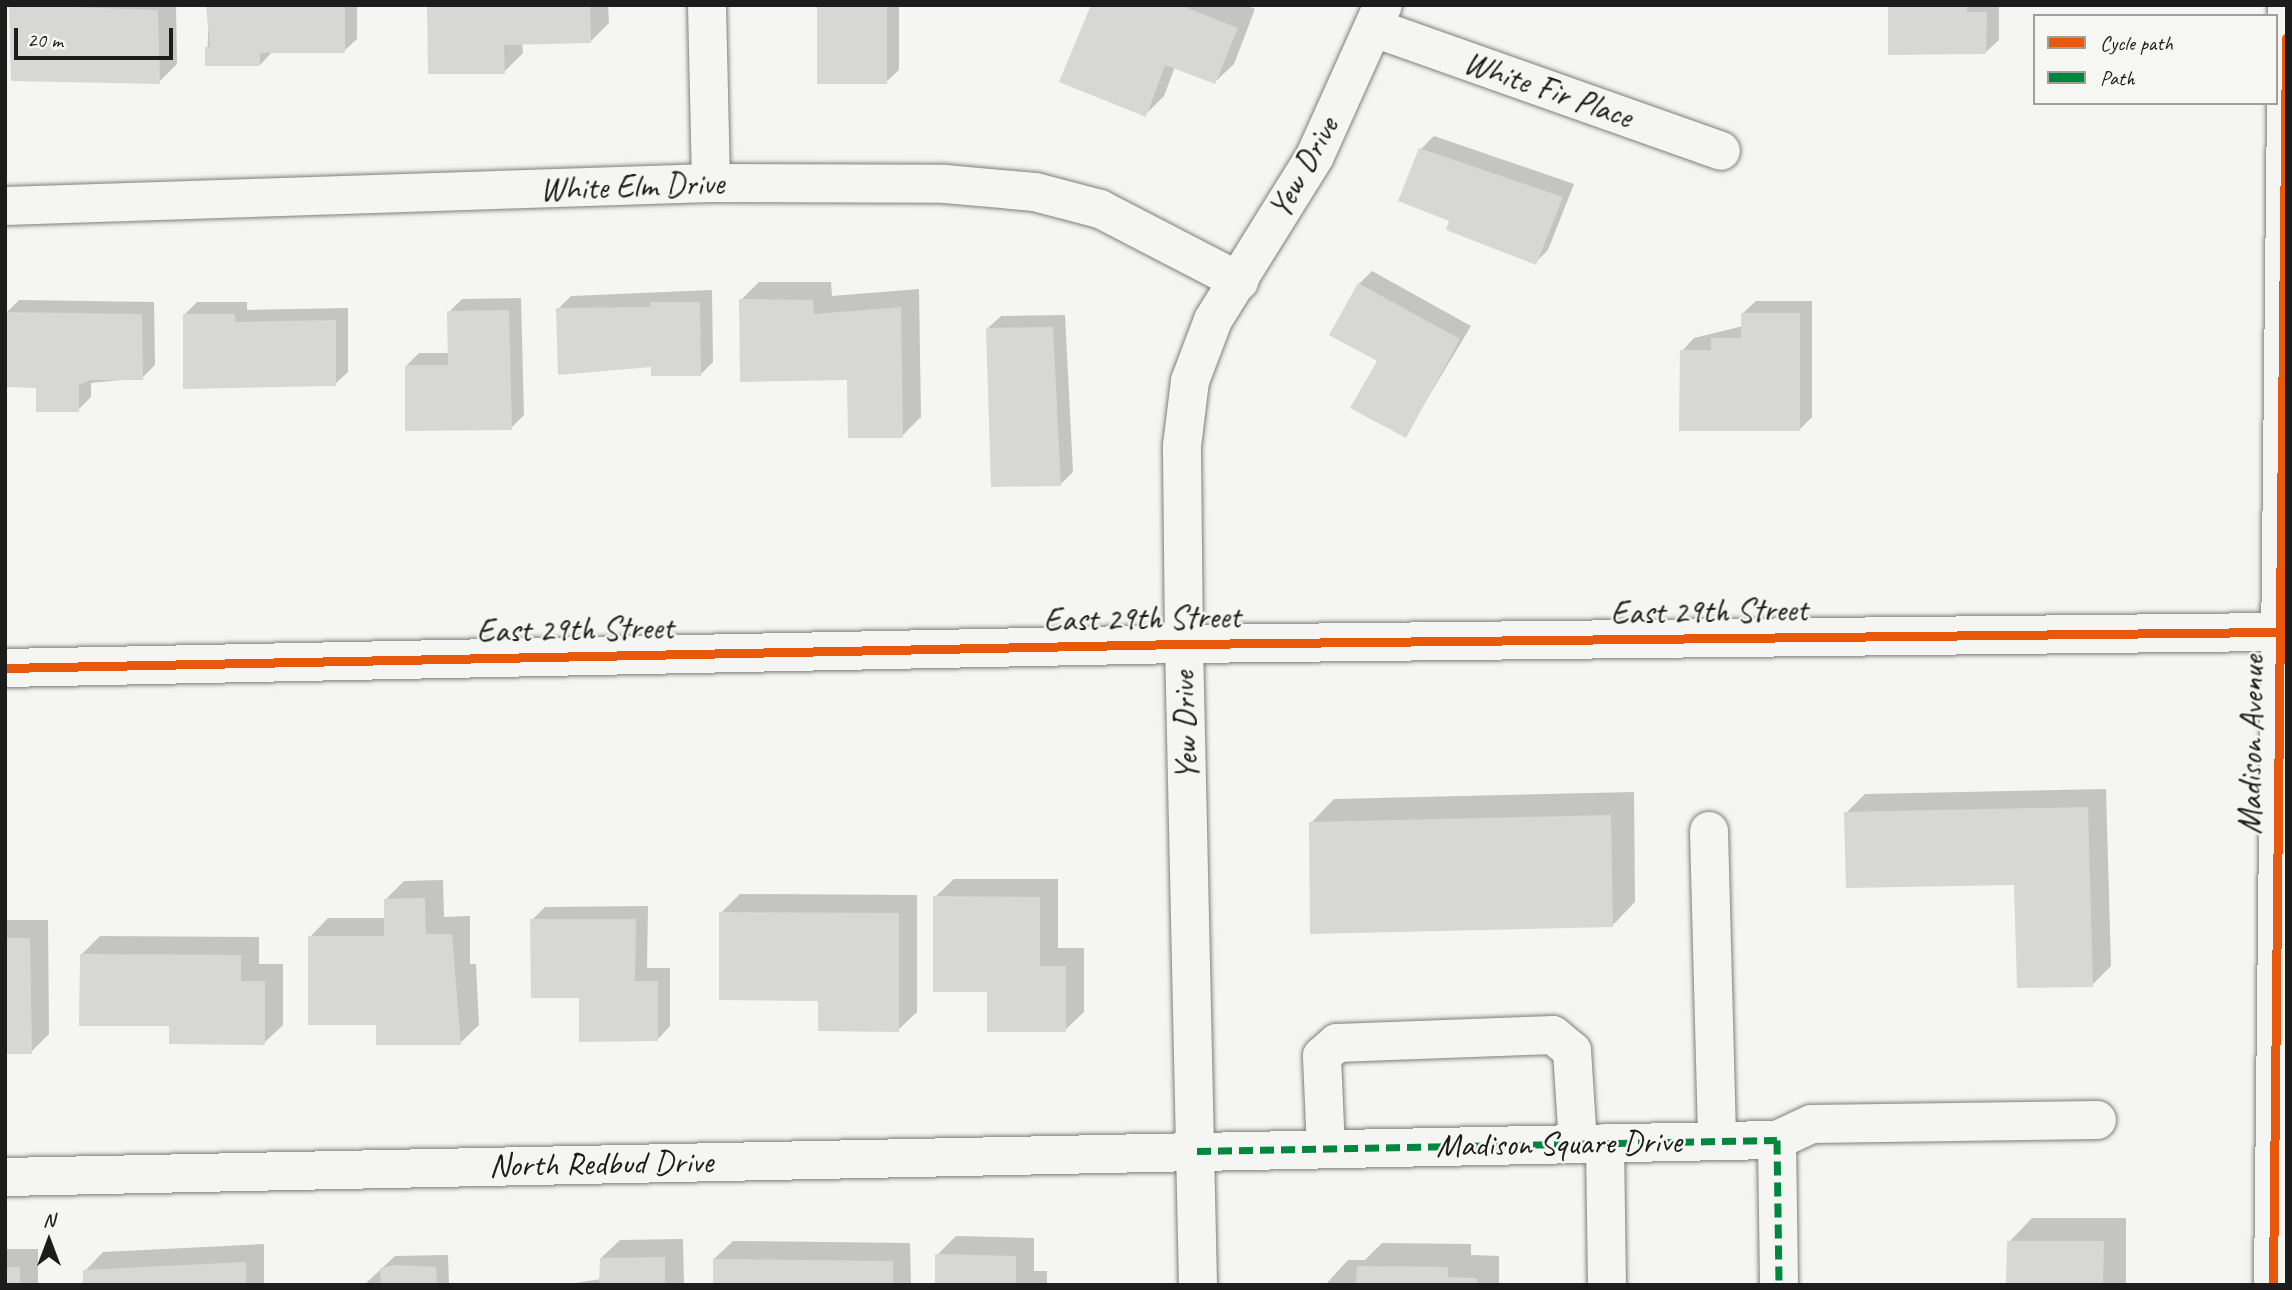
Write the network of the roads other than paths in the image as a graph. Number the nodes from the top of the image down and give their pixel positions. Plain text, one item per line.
1 (706, 5) edge
2 (2287, 6) edge
3 (1378, 17) edge
4 (2287, 38) edge
5 (1721, 151) dead end
6 (710, 183) junction
7 (5, 206) edge
8 (1239, 281) junction
9 (2279, 632) junction
10 (1184, 644) junction
11 (5, 668) edge
12 (1709, 831) dead end
13 (2098, 1121) dead end
14 (1777, 1140) junction
15 (1717, 1141) junction
16 (1592, 1143) junction
17 (1326, 1149) junction
18 (1196, 1152) junction
19 (5, 1177) edge
20 (1198, 1285) edge
21 (1607, 1285) edge
22 (1779, 1285) edge
23 (2273, 1285) edge

1 - 6 street
2 - 4 street, Madison Avenue
3 - 5 street, White Fir Place
3 - 8 street, Yew Drive
4 - 9 street, Madison Avenue
6 - 7 street, White Elm Drive
6 - 8 street, White Elm Drive
8 - 10 street, Yew Drive
9 - 10 street, East 29th Street
9 - 23 street, Madison Avenue
10 - 11 street, East 29th Street
10 - 18 street, Yew Drive
12 - 15 street
13 - 14 street
14 - 15 street, Madison Square Drive
14 - 22 street
15 - 16 street, Madison Square Drive
16 - 17 street, Madison Square Drive
16 - 17 street
16 - 21 street
17 - 18 street, Madison Square Drive
18 - 19 street, North Redbud Drive
18 - 20 street, Yew Drive

